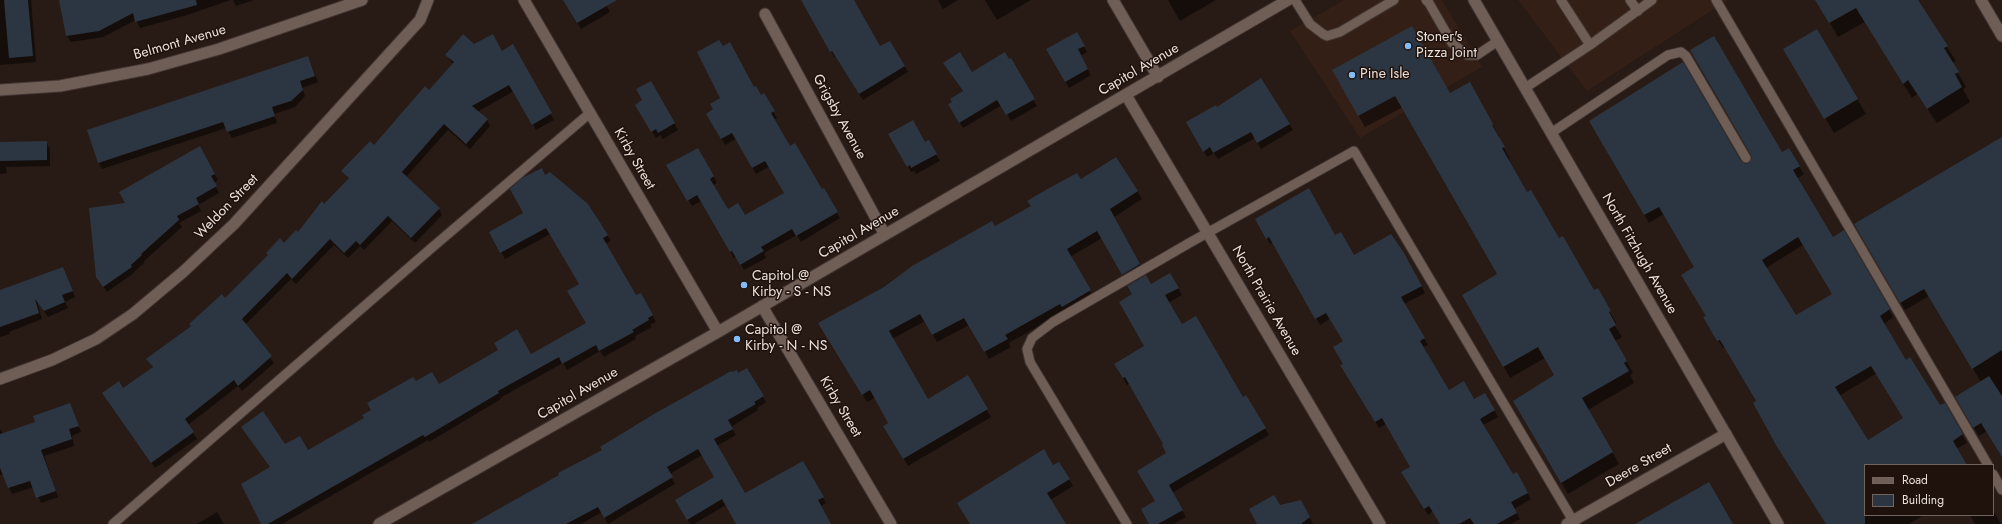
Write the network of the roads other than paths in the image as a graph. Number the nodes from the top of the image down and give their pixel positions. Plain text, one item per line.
1 (362, 0) edge
2 (428, 0) edge
3 (524, 0) edge
4 (1113, 0) edge
5 (1288, 0) edge
6 (1295, 0) edge
7 (1394, 0) edge
8 (1426, 0) edge
9 (1474, 0) edge
10 (1561, 0) edge
11 (1630, 0) edge
12 (1652, 0) edge
13 (1716, 0) edge
14 (1981, 0) edge
15 (1638, 11) junction
16 (765, 14) dead end
17 (2002, 36) edge
18 (1498, 41) junction
19 (1590, 45) junction
20 (1158, 77) junction
21 (1525, 88) junction
22 (0, 90) edge
23 (1126, 95) junction
24 (590, 113) junction
25 (1551, 133) junction
26 (1746, 158) dead end
27 (1208, 232) junction
28 (886, 235) junction
29 (762, 306) junction
30 (718, 332) junction
31 (0, 379) edge
32 (1726, 434) junction
33 (1987, 464) edge
34 (1994, 476) edge
35 (2002, 490) edge
36 (1572, 523) edge
37 (113, 524) edge
38 (379, 524) edge
39 (891, 524) edge
40 (1127, 524) edge
41 (1380, 524) edge
42 (1778, 524) edge

1 - 22 street, Belmont Avenue
2 - 31 street, Weldon Street
3 - 24 street, Kirby Street
4 - 20 street
5 - 20 street, Capitol Avenue
6 - 7 lane
8 - 18 lane
9 - 18 street, North Fitzhugh Avenue
10 - 19 lane
11 - 15 lane
12 - 15 lane
13 - 33 lane
14 - 17 street
15 - 19 lane
16 - 28 street, Grigsby Avenue
18 - 21 street, North Fitzhugh Avenue
19 - 21 lane
20 - 23 street, Capitol Avenue
21 - 25 street, North Fitzhugh Avenue
23 - 27 street, North Prairie Avenue
23 - 28 street, Capitol Avenue
24 - 30 street, Kirby Street
24 - 37 lane
25 - 26 lane
25 - 32 street, North Fitzhugh Avenue
27 - 36 lane
27 - 40 lane
27 - 41 street, North Prairie Avenue
28 - 29 street, Capitol Avenue
29 - 30 street, Capitol Avenue
29 - 39 street, Kirby Street
30 - 38 street, Capitol Avenue
32 - 36 street, Deere Street
32 - 42 street, North Fitzhugh Avenue
34 - 35 lane

